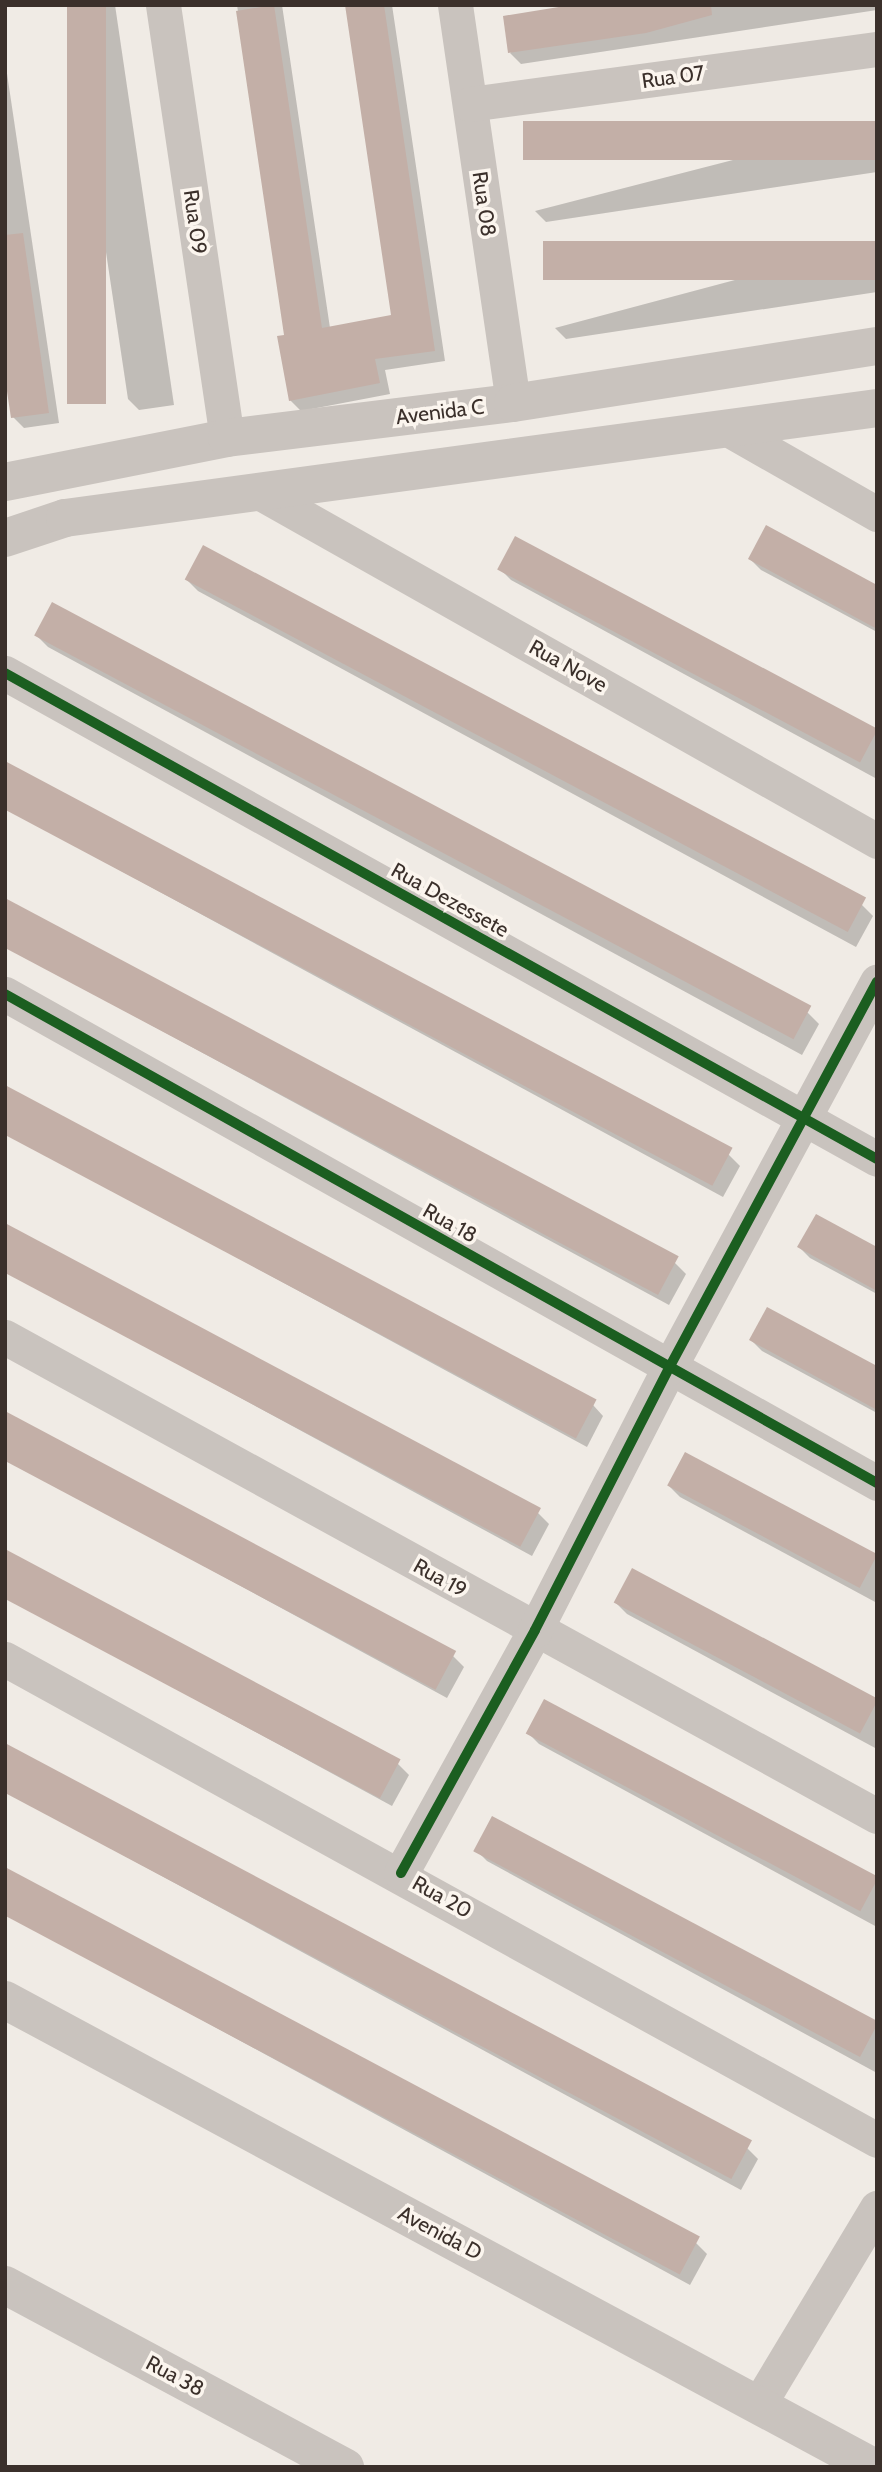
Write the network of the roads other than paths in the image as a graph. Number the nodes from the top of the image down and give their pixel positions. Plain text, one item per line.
1 (163, 5) edge
2 (455, 5) edge
3 (877, 49) edge
4 (470, 104) junction
5 (877, 346) edge
6 (513, 403) junction
7 (877, 408) edge
8 (728, 429) junction
9 (227, 438) junction
10 (5, 482) edge
11 (260, 492) junction
12 (877, 514) edge
13 (5, 538) edge
14 (5, 673) edge
15 (877, 841) edge
16 (877, 981) edge
17 (5, 994) edge
18 (806, 1121) junction
19 (877, 1159) edge
20 (5, 1336) edge
21 (669, 1368) junction
22 (877, 1483) edge
23 (536, 1630) junction
24 (5, 1659) edge
25 (877, 1816) edge
26 (401, 1874) junction
27 (5, 2000) edge
28 (877, 2140) edge
29 (877, 2208) edge
30 (5, 2285) edge
31 (759, 2404) junction
32 (345, 2467) edge
33 (873, 2467) edge

1 - 9 street, Rua 09
2 - 4 street, Rua 08
3 - 4 street, Rua 07
4 - 6 street, Rua 08
5 - 6 street, Avenida C
6 - 9 street, Avenida C
7 - 8 street
8 - 11 street
8 - 12 street
9 - 10 street, Avenida C
11 - 13 street
11 - 15 street, Rua Nove
14 - 18 street, Rua Dezessete
16 - 18 street
17 - 21 street, Rua 18
18 - 19 street, Rua Dezessete
18 - 21 street
20 - 23 street, Rua 19
21 - 22 street, Rua 18
21 - 23 street
23 - 25 street, Rua 19
23 - 26 street
24 - 26 street, Rua 20
26 - 28 street, Rua 20
27 - 31 street, Avenida D
29 - 31 street
30 - 32 street, Rua 38
31 - 33 street, Avenida D

